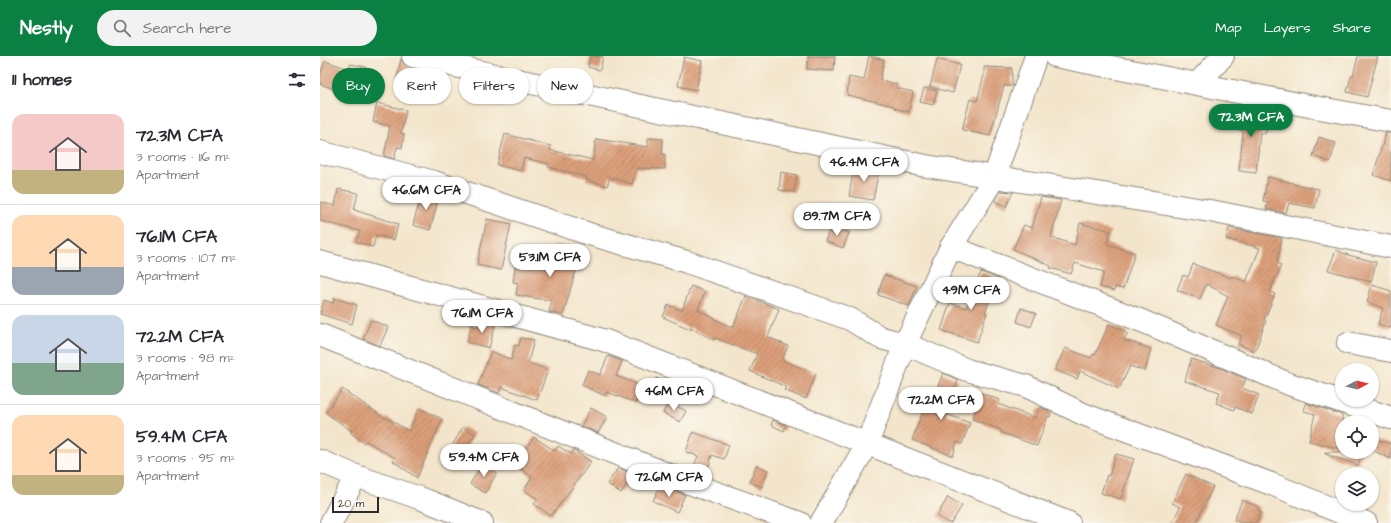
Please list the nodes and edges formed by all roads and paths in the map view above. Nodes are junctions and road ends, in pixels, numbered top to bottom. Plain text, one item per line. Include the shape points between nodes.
1 (413, 56) edge
2 (1036, 56) edge
3 (1055, 56) edge
4 (1223, 56) edge
5 (1197, 84) junction
6 (1391, 121) edge
7 (320, 152) edge
8 (994, 178) junction
9 (951, 247) junction
10 (1391, 247) edge
11 (320, 262) edge
12 (320, 335) edge
13 (1348, 343) dead end
14 (905, 344) junction
15 (1391, 351) edge
16 (1391, 418) edge
17 (867, 444) junction
18 (320, 462) edge
19 (356, 476) junction
20 (331, 523) edge
21 (482, 523) edge
22 (800, 523) edge
23 (821, 523) edge
24 (1069, 523) edge
25 (1366, 523) edge

1 - 8 street via 926,166
2 - 8 street
3 - 5 street
4 - 5 street
5 - 6 street
7 - 14 street via 434,182 589,234 687,262 850,320 881,338
8 - 9 street
8 - 10 street via 1210,211
9 - 14 street
9 - 16 street via 1142,321 1289,384
11 - 17 street via 603,340
12 - 22 street via 692,484
13 - 15 street
14 - 17 street
14 - 25 street via 967,370 1026,386 1083,414 1274,485
17 - 23 street
17 - 24 street
18 - 19 street
19 - 20 street
19 - 21 street

